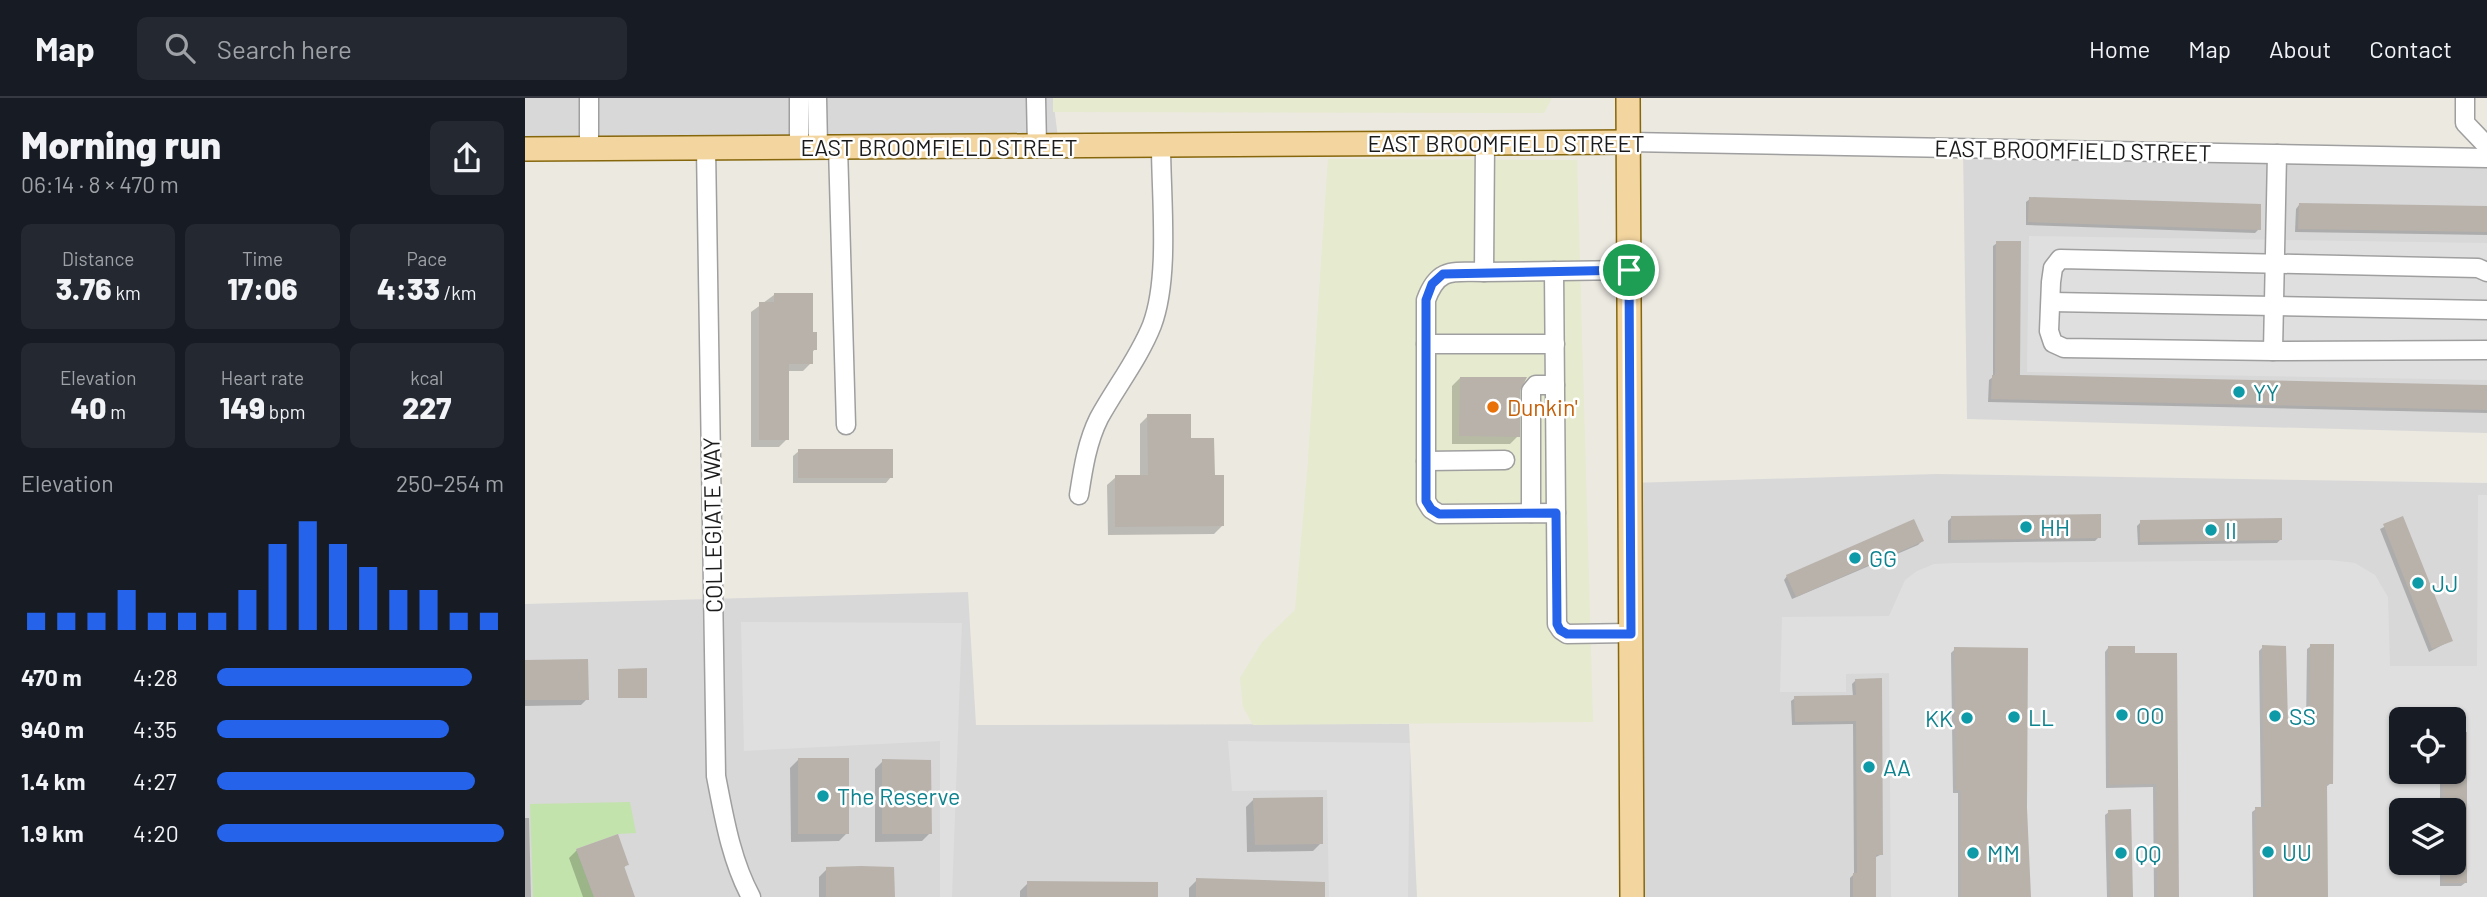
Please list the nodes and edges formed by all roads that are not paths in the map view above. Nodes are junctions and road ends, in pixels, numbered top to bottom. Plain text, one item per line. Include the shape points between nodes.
1 (589, 98) edge
2 (799, 98) edge
3 (817, 98) edge
4 (1036, 98) edge
5 (1628, 98) edge
6 (2465, 98) edge
7 (1629, 142) junction
8 (1485, 143) junction
9 (1161, 145) junction
10 (1037, 146) junction
11 (2487, 146) edge
12 (818, 147) junction
13 (706, 148) junction
14 (525, 149) edge
15 (589, 149) junction
16 (2277, 154) junction
17 (2487, 158) edge
18 (2274, 263) junction
19 (1629, 270) junction
20 (1554, 271) junction
21 (1484, 272) junction
22 (2487, 272) edge
23 (2051, 302) junction
24 (2273, 307) junction
25 (2487, 310) edge
26 (1426, 344) junction
27 (1555, 344) junction
28 (2487, 350) edge
29 (2273, 351) junction
30 (1555, 385) junction
31 (846, 425) dead end
32 (1506, 460) dead end
33 (1426, 461) junction
34 (1079, 495) dead end
35 (1531, 513) junction
36 (1556, 513) junction
37 (1631, 634) junction
38 (751, 897) edge
39 (1632, 897) edge

1 - 15 street
2 - 12 street
3 - 12 street
4 - 10 street
5 - 7 main road
6 - 11 street via 2465,123
7 - 8 main road, EAST BROOMFIELD STREET
7 - 16 street, EAST BROOMFIELD STREET
7 - 19 main road
8 - 9 main road, EAST BROOMFIELD STREET
8 - 21 street
9 - 10 main road, EAST BROOMFIELD STREET
9 - 34 street via 1159,302 1151,327 1098,421 1084,460
10 - 12 main road, EAST BROOMFIELD STREET
12 - 13 main road, EAST BROOMFIELD STREET
12 - 31 street
13 - 15 main road, EAST BROOMFIELD STREET
13 - 38 street, COLLEGIATE WAY via 716,776 726,829
14 - 15 main road, EAST BROOMFIELD STREET
16 - 17 street, EAST BROOMFIELD STREET
16 - 18 street
18 - 22 street via 2478,268
18 - 23 street via 2060,260 2053,268
18 - 24 street
19 - 20 street
19 - 37 main road
20 - 21 street
20 - 27 street
21 - 26 street via 1443,274 1432,284 1426,300
23 - 24 street
23 - 29 street via 2049,331 2053,343 2064,348
24 - 25 street
24 - 29 street
26 - 27 street
26 - 33 street
27 - 30 street
28 - 29 street
30 - 35 street via 1536,385 1531,391
30 - 36 street
32 - 33 street
33 - 35 street via 1426,501 1439,514
35 - 36 street
36 - 37 street via 1560,630 1567,634
37 - 39 main road

